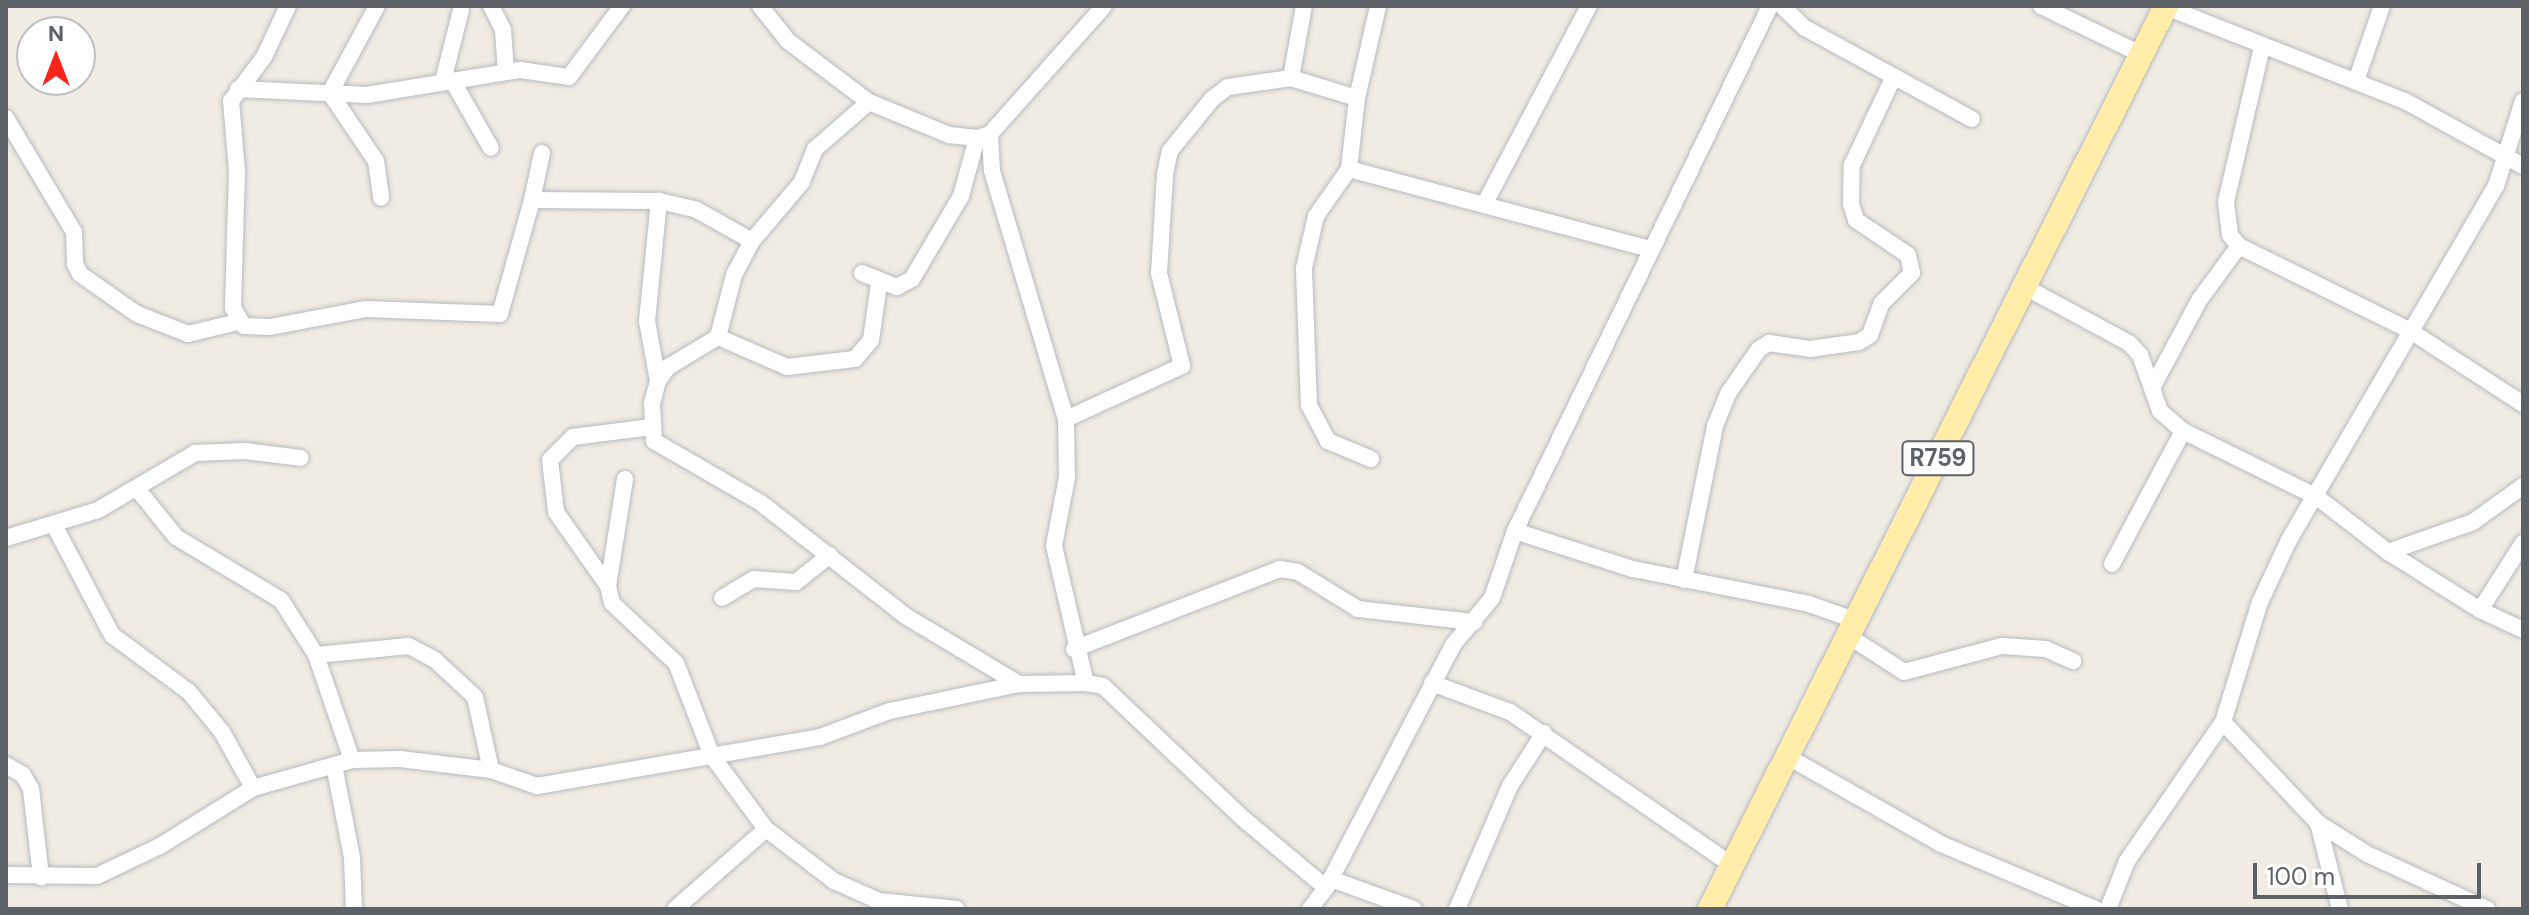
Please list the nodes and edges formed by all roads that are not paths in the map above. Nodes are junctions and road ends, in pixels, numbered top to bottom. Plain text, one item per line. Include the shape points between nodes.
1 (288, 6) edge
2 (377, 6) edge
3 (491, 6) edge
4 (622, 6) edge
5 (760, 6) edge
6 (1104, 6) edge
7 (1304, 6) edge
8 (1378, 6) edge
9 (1589, 6) edge
10 (1770, 6) edge
11 (1782, 6) edge
12 (2041, 6) edge
13 (2382, 6) edge
14 (2166, 7) edge
15 (461, 10) dead end
16 (2262, 47) junction
17 (2143, 55) junction
18 (506, 72) junction
19 (1894, 76) junction
20 (1291, 78) junction
21 (448, 80) junction
22 (2356, 81) junction
23 (238, 89) junction
24 (330, 93) junction
25 (1357, 98) junction
26 (2523, 101) edge
27 (869, 102) junction
28 (6, 118) edge
29 (1972, 119) dead end
30 (984, 136) junction
31 (491, 148) dead end
32 (542, 153) dead end
33 (2505, 156) junction
34 (2523, 166) edge
35 (1349, 169) junction
36 (381, 198) dead end
37 (532, 200) junction
38 (659, 201) junction
39 (1484, 205) junction
40 (752, 241) junction
41 (2239, 246) junction
42 (1649, 249) junction
43 (862, 273) dead end
44 (879, 284) junction
45 (2025, 287) junction
46 (238, 322) junction
47 (2409, 330) junction
48 (718, 337) junction
49 (658, 381) junction
50 (2152, 388) junction
51 (2523, 404) edge
52 (1066, 419) junction
53 (651, 427) junction
54 (2183, 431) junction
55 (301, 458) dead end
56 (1371, 459) dead end
57 (625, 479) dead end
58 (2523, 486) edge
59 (138, 490) junction
60 (2317, 497) junction
61 (54, 525) junction
62 (1515, 531) junction
63 (6, 538) edge
64 (2523, 543) edge
65 (2388, 552) junction
66 (830, 555) junction
67 (2112, 564) dead end
68 (1684, 580) junction
69 (608, 586) junction
70 (722, 598) dead end
71 (2480, 610) junction
72 (1474, 622) junction
73 (1853, 629) junction
74 (2523, 630) edge
75 (1074, 649) junction
76 (316, 655) junction
77 (2073, 661) dead end
78 (1086, 683) junction
79 (1432, 683) junction
80 (1019, 684) junction
81 (2223, 722) junction
82 (1544, 733) junction
83 (712, 756) junction
84 (1788, 757) junction
85 (352, 760) junction
86 (6, 765) edge
87 (334, 765) junction
88 (491, 770) junction
89 (253, 788) junction
90 (2318, 823) junction
91 (766, 829) junction
92 (1730, 864) junction
93 (6, 875) edge
94 (41, 877) junction
95 (1328, 883) junction
96 (354, 909) edge
97 (675, 909) edge
98 (957, 909) edge
99 (1310, 909) edge
100 (1414, 909) edge
101 (1457, 909) edge
102 (1710, 909) edge
103 (2096, 909) edge
104 (2108, 909) edge
105 (2340, 909) edge
106 (2487, 909) edge

1 - 23 street via 264,57
2 - 24 street
3 - 18 street via 503,30
4 - 18 street via 569,77
5 - 27 street via 788,41
6 - 30 street
7 - 20 street
8 - 25 street
9 - 39 street
10 - 42 street
11 - 19 street via 1805,28
12 - 17 street
13 - 22 street
14 - 16 street
14 - 17 main road, R759
15 - 21 street
16 - 22 street
16 - 41 street via 2226,202 2230,235
17 - 45 main road, R759
18 - 21 street
19 - 29 street
19 - 68 street via 1852,165 1851,204 1856,220 1908,255 1912,273 1881,304 1870,335 1859,342 1810,349 1769,343 1759,349 1729,392 1715,426
20 - 25 street
20 - 52 street via 1228,87 1170,151 1159,273 1182,366
21 - 24 street via 367,95
21 - 31 street
22 - 33 street via 2407,102
23 - 24 street
23 - 46 street via 231,101
24 - 36 street via 376,161
25 - 35 street
26 - 33 street
27 - 30 street via 949,135
27 - 40 street via 815,149 802,182
28 - 46 street via 74,232 80,274 137,314 188,334
30 - 44 street via 961,196 912,279 897,287
30 - 52 street
32 - 37 street
33 - 34 street
33 - 47 street via 2496,186
35 - 39 street
35 - 56 street via 1316,216 1308,241 1307,390 1309,406 1328,441
37 - 38 street
37 - 46 street via 500,314 366,309 270,327
38 - 40 street via 695,209
38 - 49 street via 647,321
39 - 42 street
40 - 48 street via 734,275
41 - 47 street
41 - 50 street via 2200,299
42 - 62 street via 1612,338
43 - 44 street
44 - 48 street via 871,340 855,359 787,367
45 - 50 street via 2129,343 2140,355
45 - 73 main road, R759
47 - 51 street
47 - 60 street
48 - 49 street via 668,367
49 - 53 street
50 - 54 street via 2160,411
52 - 75 street via 1067,477 1054,546
53 - 66 street via 659,446 761,503
53 - 69 street via 573,437 550,460 556,512
54 - 60 street
54 - 67 street
55 - 59 street via 245,451 195,453
57 - 69 street
58 - 65 street via 2473,522
59 - 61 street
59 - 76 street via 176,537 281,600
60 - 65 street
60 - 81 street via 2289,540 2260,602
61 - 63 street
61 - 89 street via 112,635 189,692 222,732
62 - 68 street
62 - 72 street via 1492,598
64 - 71 street
65 - 71 street
66 - 70 street via 796,582 754,579
66 - 80 street via 907,617
68 - 73 street via 1809,604
69 - 83 street via 612,603 676,663
71 - 74 street
72 - 75 street via 1358,609 1298,572 1280,569
72 - 79 street via 1453,645
73 - 77 street via 1904,672 2002,646 2046,649
73 - 84 main road, R759
75 - 78 street
76 - 85 street
76 - 88 street via 409,646 435,660 475,697
78 - 80 street
78 - 95 street via 1103,686 1246,821
79 - 82 street via 1510,712
79 - 95 street
80 - 83 street via 890,711 820,737
81 - 90 street
81 - 104 street via 2127,861
82 - 92 street
82 - 101 street via 1510,786
83 - 88 street via 537,786
83 - 91 street
84 - 92 main road, R759
84 - 103 street via 1941,844
85 - 87 street
85 - 88 street via 400,759
86 - 94 street via 23,775 31,789
87 - 89 street
87 - 96 street via 352,858
89 - 94 street via 160,846 97,876
90 - 105 street
90 - 106 street via 2367,854
91 - 97 street
91 - 98 street via 834,881 879,901
92 - 102 main road, R759
93 - 94 street
95 - 99 street
95 - 100 street

